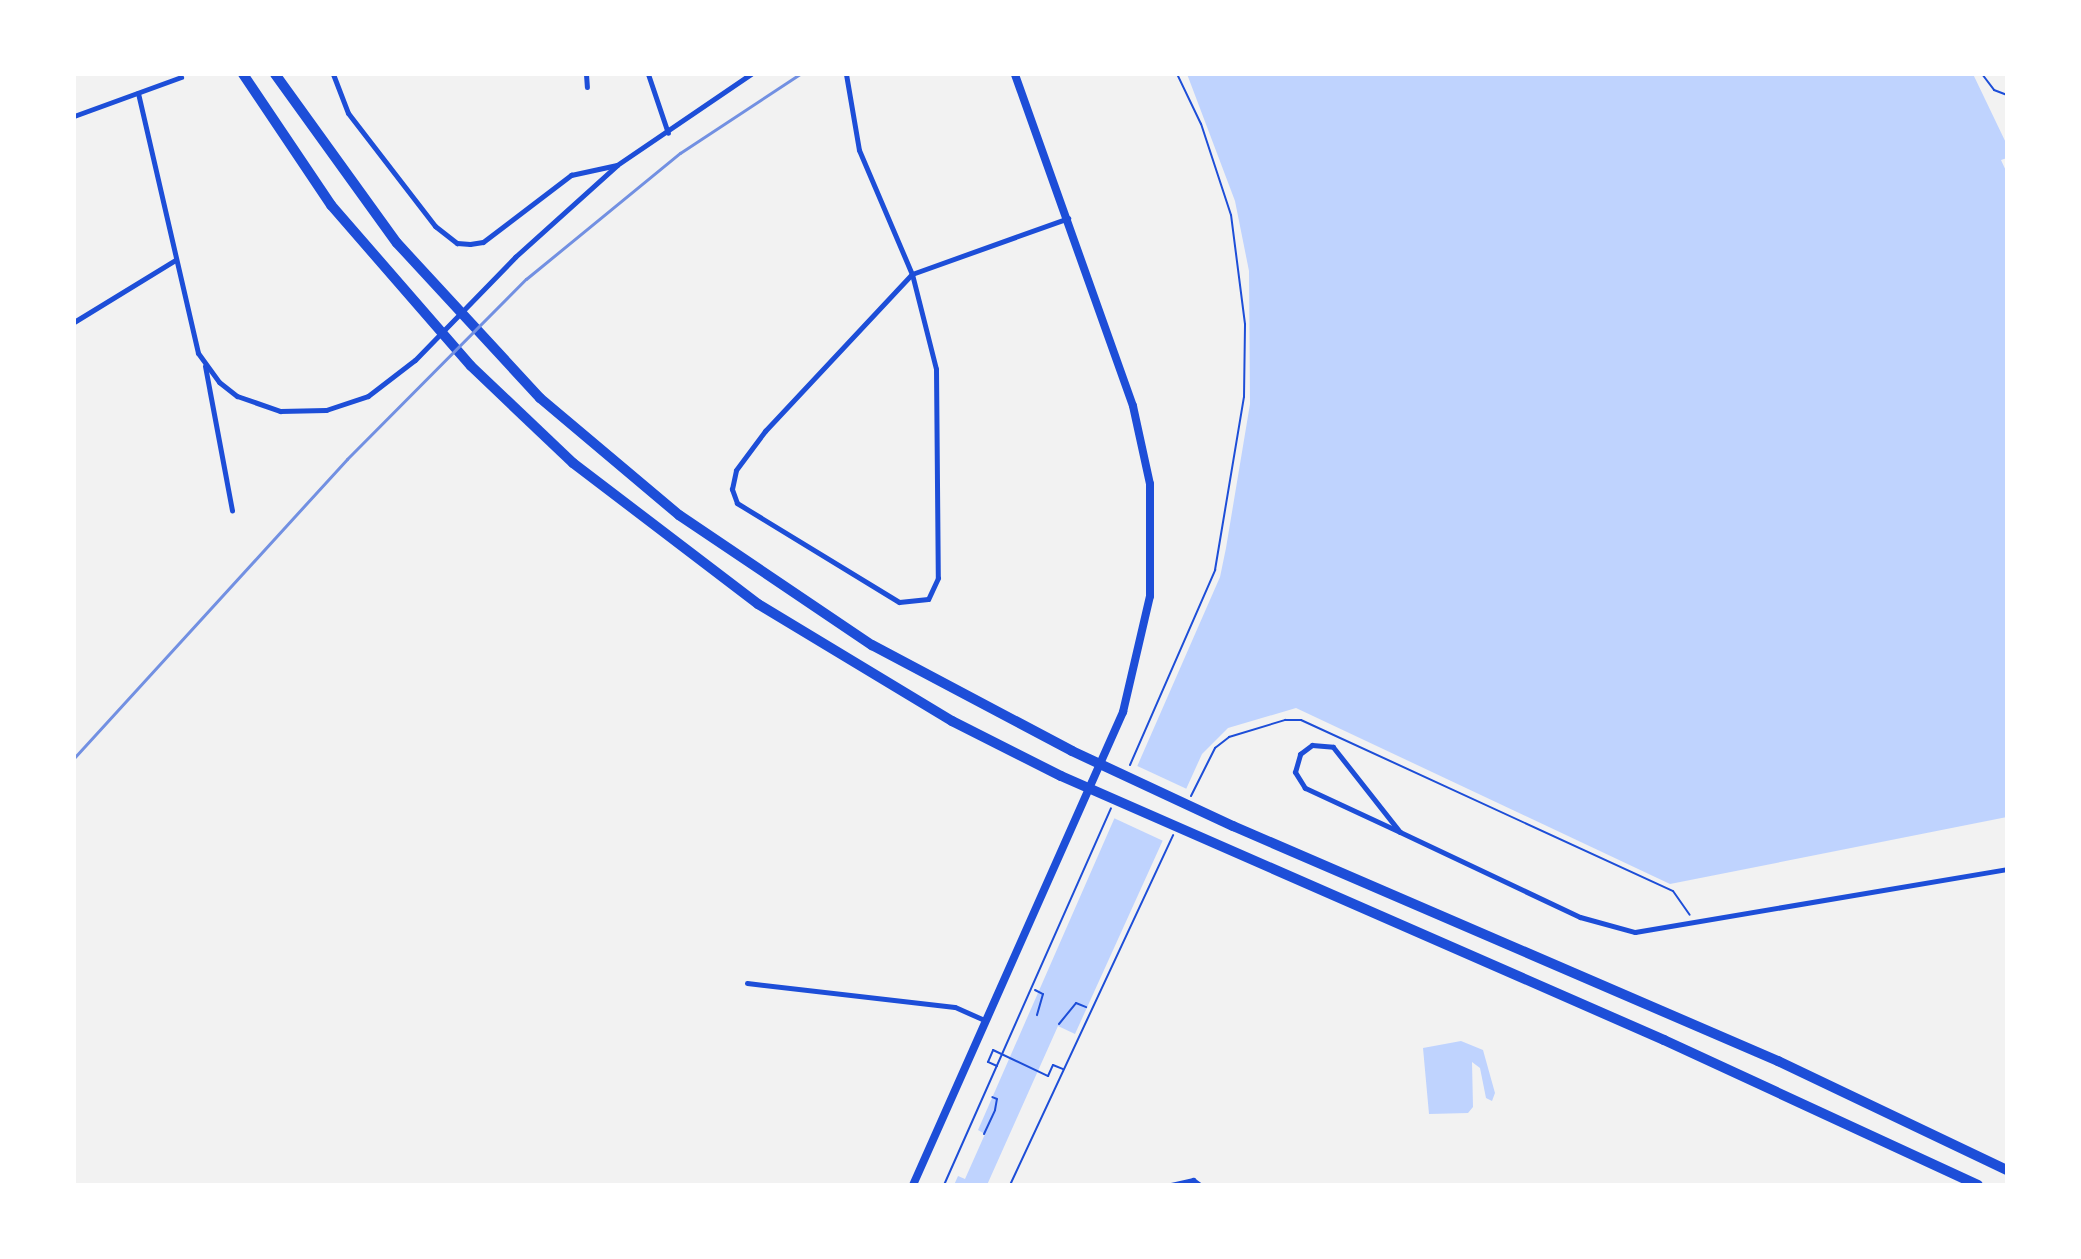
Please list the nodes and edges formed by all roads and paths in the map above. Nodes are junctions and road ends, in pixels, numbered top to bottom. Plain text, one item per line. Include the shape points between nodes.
1 (243, 74) edge
2 (275, 74) edge
3 (333, 74) edge
4 (586, 74) edge
5 (648, 74) edge
6 (751, 74) edge
7 (846, 74) edge
8 (1015, 74) edge
9 (1177, 74) edge
10 (1982, 74) edge
11 (181, 77) dead end
12 (587, 87) dead end
13 (138, 93) junction
14 (2007, 95) edge
15 (74, 116) edge
16 (668, 133) junction
17 (617, 165) junction
18 (1069, 217) junction
19 (175, 260) junction
20 (912, 274) junction
21 (74, 322) edge
22 (205, 365) junction
23 (232, 510) dead end
24 (1129, 767) dead end
25 (1116, 796) dead end
26 (1186, 806) dead end
27 (1400, 832) junction
28 (1173, 835) dead end
29 (2007, 869) edge
30 (1693, 925) junction
31 (747, 983) dead end
32 (1035, 990) dead end
33 (1086, 1007) dead end
34 (1037, 1015) dead end
35 (986, 1021) junction
36 (1059, 1024) dead end
37 (998, 1067) junction
38 (1064, 1070) junction
39 (992, 1097) dead end
40 (984, 1134) dead end
41 (2007, 1170) edge
42 (913, 1185) edge
43 (944, 1185) edge
44 (1010, 1185) edge
45 (1171, 1185) edge
46 (1200, 1185) edge
47 (1978, 1185) edge

1 - 47 highway via 331,205 471,366 573,463 758,604 938,713 1061,776 1690,1051
2 - 41 highway via 353,187 489,347 589,443 774,583 885,653 1072,751 1739,1044
3 - 17 street via 348,113 435,226 457,243 483,242 571,175
4 - 12 street
5 - 16 street
6 - 16 street
7 - 20 street via 870,181
8 - 18 main road
9 - 24 path via 1201,124 1231,215 1245,324 1244,397 1215,570
10 - 14 path via 1994,90
11 - 13 street
13 - 15 street
13 - 19 street
16 - 17 street
17 - 22 street via 515,257 415,360 368,396 326,410 280,411 237,396
18 - 20 street
18 - 35 main road via 1143,446 1152,524 1150,596 1123,712
19 - 21 street
19 - 22 street via 189,326
20 - 20 street via 765,431 736,470 732,489 737,503 910,605 928,599 939,568 936,369
22 - 23 street
25 - 37 path
26 - 30 path via 1215,748 1229,737 1301,720 1673,891
27 - 27 street via 1305,788 1295,772 1300,754 1312,745 1333,747
27 - 30 street via 1610,928 1635,932
28 - 38 path
29 - 30 street
31 - 35 street via 955,1007
32 - 34 path via 1043,994
33 - 36 path via 1076,1003
35 - 42 main road
37 - 38 path via 988,1062 993,1050 1048,1076 1053,1065
37 - 43 path
38 - 44 path
39 - 40 path via 997,1099 995,1110
45 - 46 street via 1193,1180

